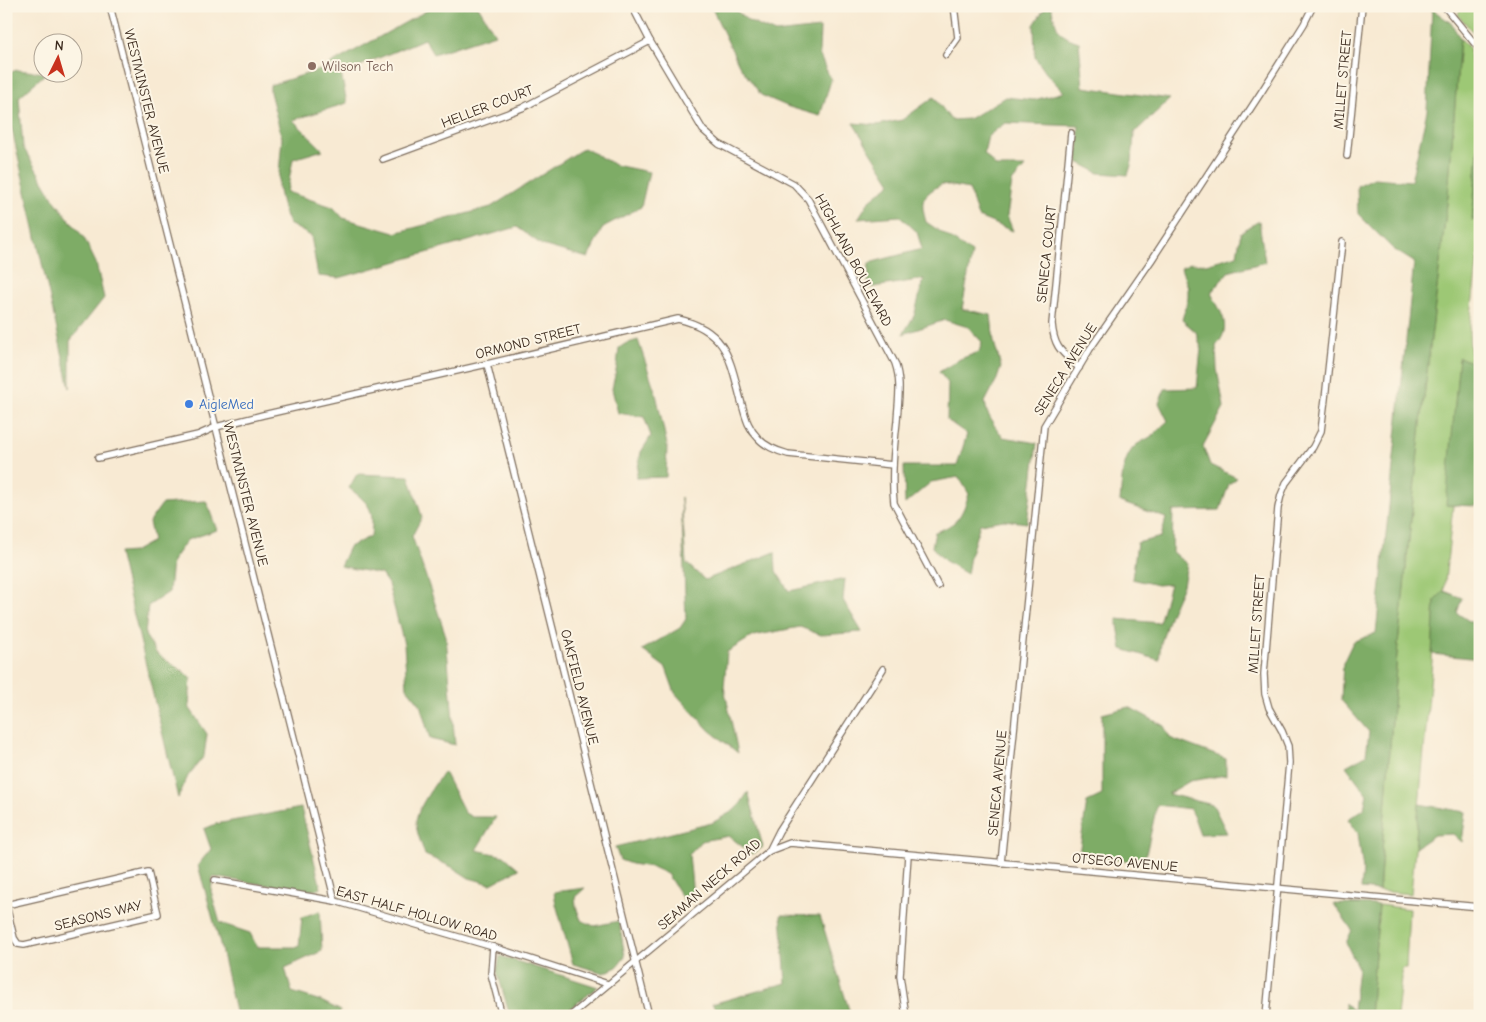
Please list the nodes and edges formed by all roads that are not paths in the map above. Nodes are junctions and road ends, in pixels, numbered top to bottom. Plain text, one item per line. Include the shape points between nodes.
1 (110, 6) edge
2 (632, 6) edge
3 (954, 6) edge
4 (1313, 6) edge
5 (1362, 6) edge
6 (1444, 6) edge
7 (650, 41) junction
8 (1480, 50) edge
9 (946, 56) dead end
10 (1071, 133) dead end
11 (1347, 156) dead end
12 (383, 159) dead end
13 (1342, 242) dead end
14 (487, 364) junction
15 (1078, 368) junction
16 (216, 427) junction
17 (98, 458) dead end
18 (893, 465) junction
19 (938, 586) dead end
20 (883, 669) dead end
21 (770, 851) junction
22 (908, 855) junction
23 (1002, 863) junction
24 (215, 880) dead end
25 (1277, 889) junction
26 (335, 901) junction
27 (6, 905) edge
28 (1480, 907) edge
29 (493, 947) junction
30 (636, 963) junction
31 (608, 984) junction
32 (502, 1016) edge
33 (570, 1016) edge
34 (649, 1016) edge
35 (906, 1016) edge
36 (1266, 1016) edge

1 - 16 street, WESTMINSTER AVENUE
2 - 7 street, HIGHLAND BOULEVARD
3 - 9 street via 958,38
4 - 15 street, SENECA AVENUE via 1262,91
5 - 11 street, MILLET STREET
6 - 8 street
7 - 12 street, HELLER COURT via 522,108
7 - 18 street, HIGHLAND BOULEVARD via 703,130 719,144 794,184 808,199 899,374
10 - 15 street, SENECA COURT via 1052,324 1053,339
13 - 25 street, MILLET STREET via 1321,431 1286,483 1278,508 1264,674 1269,708 1288,746
14 - 16 street, ORMOND STREET
14 - 18 street, ORMOND STREET via 663,321 678,319 691,322 719,340 727,354 749,427 772,449 788,454
14 - 30 street, OAKFIELD AVENUE
15 - 23 street, SENECA AVENUE via 1044,426
16 - 17 street, ORMOND STREET via 198,436
16 - 26 street, WESTMINSTER AVENUE
18 - 19 street, HIGHLAND BOULEVARD via 894,503
20 - 21 street, SEAMAN NECK ROAD via 779,831
21 - 22 street, OTSEGO AVENUE via 790,843
21 - 30 street, SEAMAN NECK ROAD
22 - 23 street, OTSEGO AVENUE
22 - 35 street via 900,976
23 - 25 street, OTSEGO AVENUE
24 - 26 street, EAST HALF HOLLOW ROAD
25 - 28 street, OTSEGO AVENUE
25 - 36 street, MILLET STREET
26 - 29 street, EAST HALF HOLLOW ROAD
27 - 27 street, SEASONS WAY via 148,872 158,914 24,945 18,944 14,938
29 - 31 street, EAST HALF HOLLOW ROAD
29 - 32 street via 491,974
30 - 31 street, SEAMAN NECK ROAD
30 - 34 street, OAKFIELD AVENUE
31 - 33 street, SEAMAN NECK ROAD

